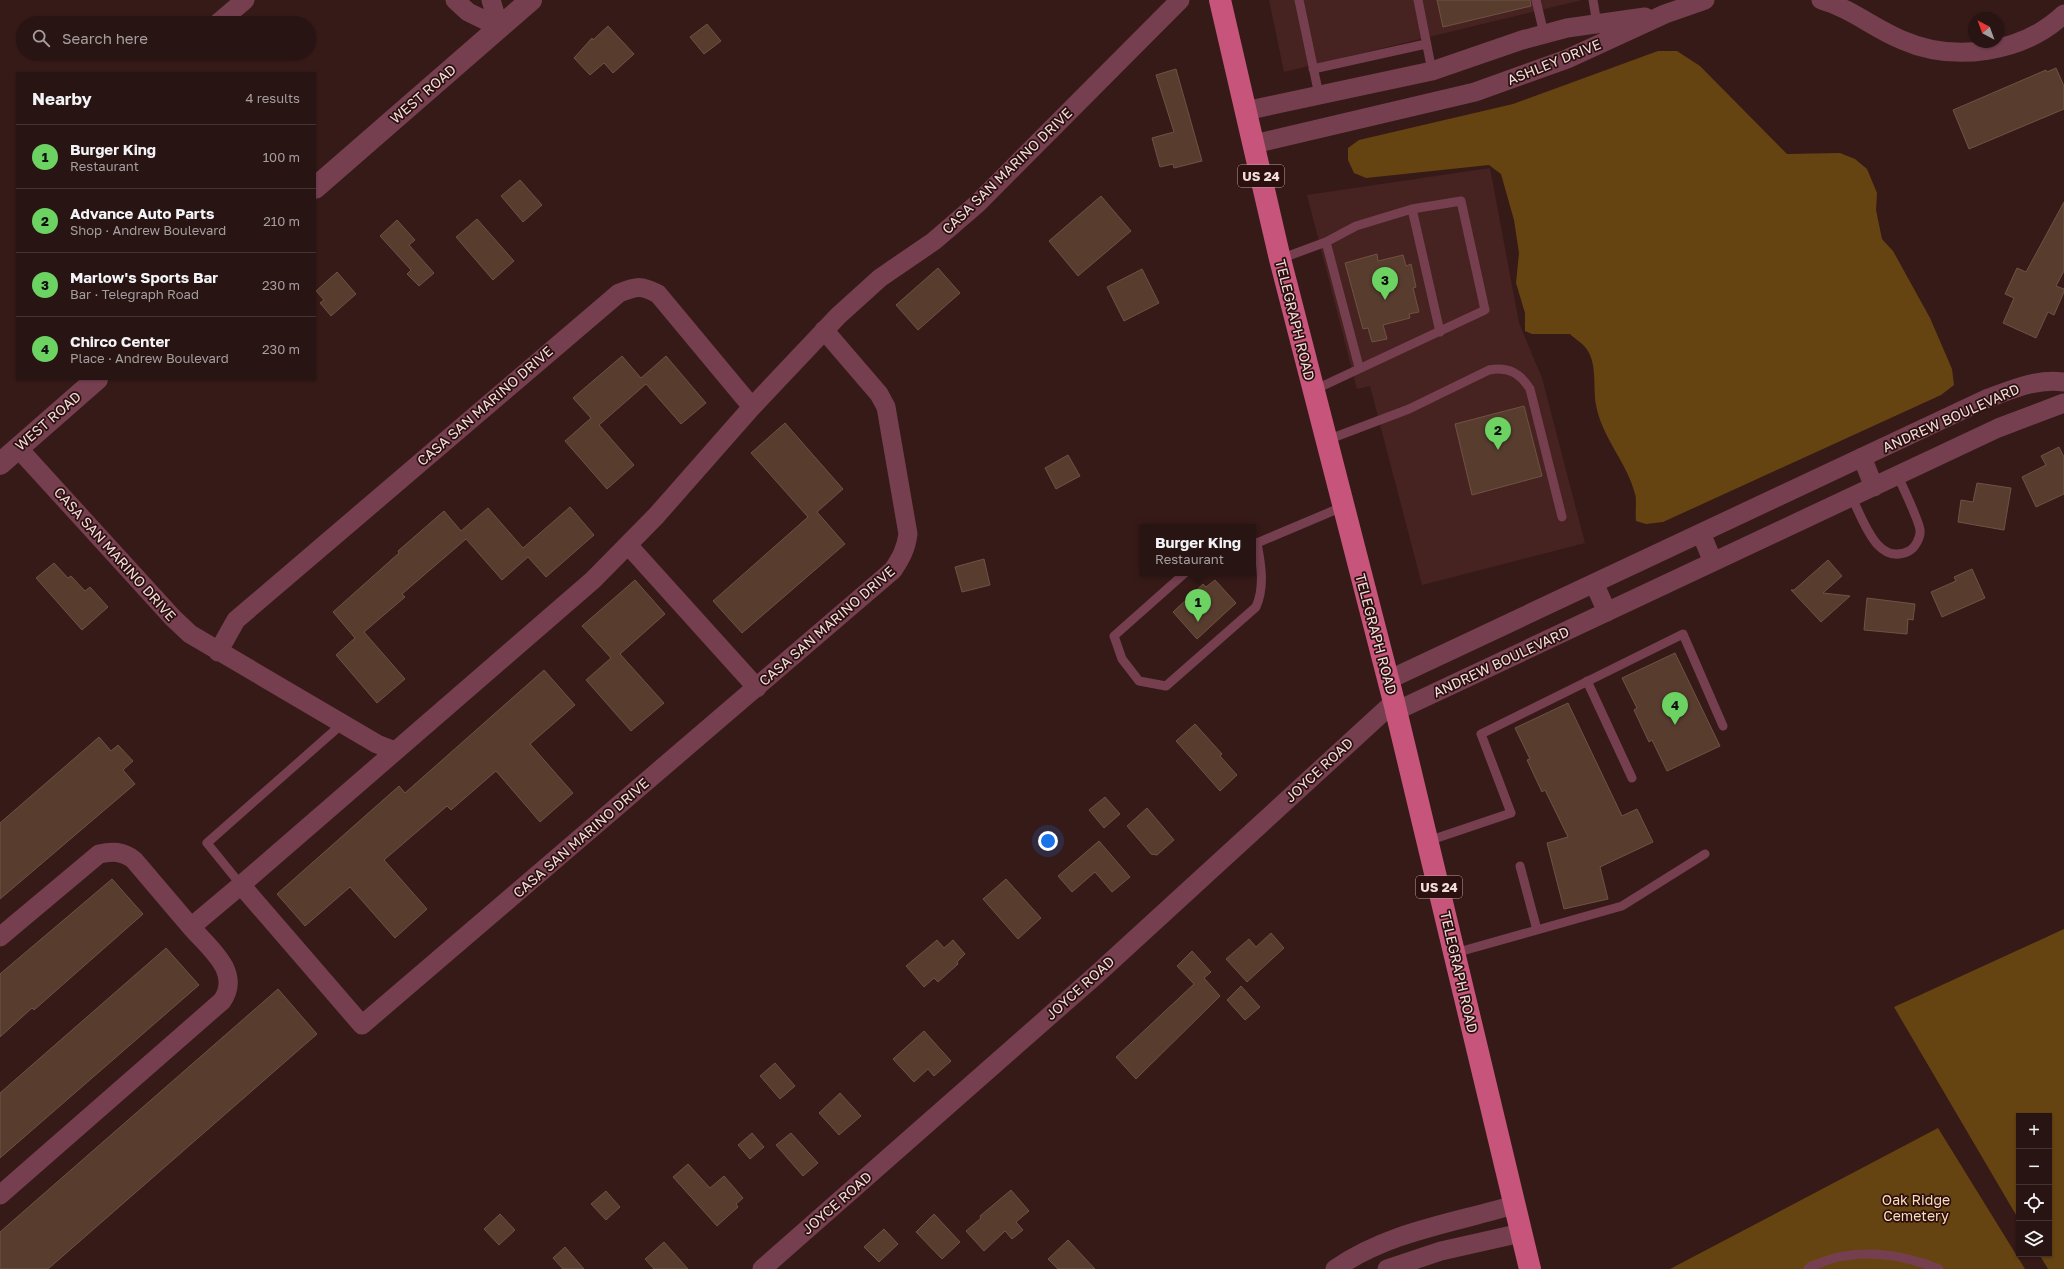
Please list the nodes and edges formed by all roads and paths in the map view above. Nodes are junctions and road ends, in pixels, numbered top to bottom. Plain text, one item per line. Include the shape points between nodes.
1 (245, 0) edge
2 (455, 0) edge
3 (491, 0) edge
4 (531, 0) edge
5 (1180, 0) edge
6 (1220, 0) edge
7 (1299, 0) edge
8 (1418, 0) edge
9 (1536, 0) edge
10 (1593, 0) edge
11 (1705, 0) edge
12 (1821, 0) edge
13 (1853, 5) edge
14 (1665, 14) junction
15 (2064, 14) edge
16 (226, 16) edge
17 (1598, 24) junction
18 (499, 28) junction
19 (1544, 34) junction
20 (1426, 44) junction
21 (1313, 69) junction
22 (1432, 72) junction
23 (1319, 95) junction
24 (1439, 100) junction
25 (1245, 111) junction
26 (1254, 144) junction
27 (316, 187) edge
28 (1412, 209) junction
29 (1326, 242) junction
30 (1280, 260) junction
31 (824, 330) junction
32 (1440, 332) junction
33 (1359, 368) junction
34 (96, 380) edge
35 (2064, 382) edge
36 (1313, 390) junction
37 (2064, 403) edge
38 (752, 407) junction
39 (1325, 441) junction
40 (18, 448) junction
41 (1862, 457) junction
42 (0, 464) edge
43 (1898, 476) junction
44 (1874, 487) junction
45 (1852, 498) junction
46 (1342, 507) junction
47 (1562, 517) dead end
48 (1701, 533) junction
49 (1256, 542) edge
50 (628, 545) junction
51 (1256, 546) edge
52 (1713, 562) junction
53 (1182, 576) edge
54 (1594, 583) junction
55 (1607, 612) junction
56 (218, 652) junction
57 (1388, 680) junction
58 (1587, 681) junction
59 (757, 688) junction
60 (1395, 706) junction
61 (342, 724) junction
62 (1723, 726) dead end
63 (395, 751) junction
64 (1632, 778) dead end
65 (1428, 841) junction
66 (1705, 854) dead end
67 (1520, 866) dead end
68 (240, 885) junction
69 (191, 927) junction
70 (1537, 930) junction
71 (0, 937) edge
72 (1455, 953) junction
73 (0, 1195) edge
74 (1514, 1205) junction
75 (1521, 1233) junction
76 (1385, 1242) junction
77 (1391, 1267) edge
78 (762, 1269) edge
79 (1335, 1269) edge
80 (1530, 1269) edge
81 (1808, 1269) edge
82 (1939, 1269) edge

1 - 16 street
2 - 18 street via 468,12
3 - 18 street
4 - 18 street, WEST ROAD
5 - 31 street, CASA SAN MARINO DRIVE via 977,204 934,241 880,278
6 - 25 main road, TELEGRAPH ROAD / US 24
7 - 21 lane
8 - 20 lane
9 - 19 lane
10 - 17 lane
11 - 14 street, ASHLEY DRIVE
12 - 13 street
13 - 15 street via 1900,39 1915,46 1973,52 2028,39
14 - 17 street, ASHLEY DRIVE
14 - 24 street, ASHLEY DRIVE via 1514,80
17 - 19 street, ASHLEY DRIVE
18 - 27 street, WEST ROAD
19 - 22 street, ASHLEY DRIVE
20 - 21 lane
20 - 22 lane
21 - 23 lane
22 - 23 street, ASHLEY DRIVE
22 - 24 street
23 - 25 street, ASHLEY DRIVE
24 - 26 street, ASHLEY DRIVE
25 - 26 main road, TELEGRAPH ROAD / US 24
26 - 30 main road, TELEGRAPH ROAD / US 24
28 - 29 lane via 1356,226
28 - 32 lane
28 - 32 lane via 1461,201 1485,310
29 - 30 lane
29 - 33 lane
30 - 36 main road, TELEGRAPH ROAD / US 24
31 - 38 street, CASA SAN MARINO DRIVE
31 - 59 street, CASA SAN MARINO DRIVE via 879,394 886,407 908,534 907,545 902,558 892,570
32 - 33 lane
33 - 36 lane
34 - 40 street, WEST ROAD
35 - 41 street, ANDREW BOULEVARD via 2051,380 2023,385 1986,399
36 - 39 main road, TELEGRAPH ROAD / US 24
37 - 43 street, ANDREW BOULEVARD via 1998,428
38 - 50 street, CASA SAN MARINO DRIVE
38 - 56 street, CASA SAN MARINO DRIVE via 658,294 645,287 633,287 619,292 236,620
39 - 46 main road, TELEGRAPH ROAD / US 24
39 - 47 lane via 1409,409 1489,370 1510,370 1520,376 1530,389
40 - 42 street, WEST ROAD
40 - 56 street, CASA SAN MARINO DRIVE via 173,618 190,634
41 - 44 street
41 - 48 street, ANDREW BOULEVARD
43 - 44 street, ANDREW BOULEVARD
43 - 45 lane via 1920,530 1918,540 1910,550 1895,556 1885,553 1877,545
44 - 45 street, ANDREW BOULEVARD
45 - 52 street, ANDREW BOULEVARD
46 - 49 lane
46 - 57 main road, TELEGRAPH ROAD / US 24
48 - 52 street
48 - 54 street, ANDREW BOULEVARD
50 - 59 street
50 - 63 street, CASA SAN MARINO DRIVE via 592,580
51 - 53 lane via 1262,572 1260,598 1256,606 1166,686 1139,681 1122,658 1114,636
52 - 55 street, ANDREW BOULEVARD
54 - 55 street
54 - 57 street, ANDREW BOULEVARD
55 - 60 street, ANDREW BOULEVARD
56 - 61 street, CASA SAN MARINO DRIVE
57 - 60 main road, TELEGRAPH ROAD / US 24
58 - 62 lane via 1682,634
58 - 64 lane
58 - 65 lane via 1481,734 1511,813
59 - 68 street, CASA SAN MARINO DRIVE via 362,1025
60 - 65 main road, TELEGRAPH ROAD / US 24
60 - 78 street, JOYCE ROAD via 1096,975
61 - 63 street, CASA SAN MARINO DRIVE
61 - 68 lane via 206,843
63 - 68 street, CASA SAN MARINO DRIVE
65 - 72 main road, TELEGRAPH ROAD / US 24
66 - 70 lane via 1622,906
67 - 70 lane
68 - 69 street
69 - 71 street via 134,860 128,855 110,852 99,854 90,860
69 - 73 street via 223,964 228,974 227,993 222,1001
70 - 72 lane
72 - 74 main road, TELEGRAPH ROAD / US 24
74 - 75 main road, TELEGRAPH ROAD / US 24
74 - 76 street
75 - 77 street via 1441,1251
75 - 80 main road, TELEGRAPH ROAD / US 24
76 - 77 street
76 - 79 street via 1357,1254
81 - 82 lane via 1843,1256 1882,1255 1923,1263

